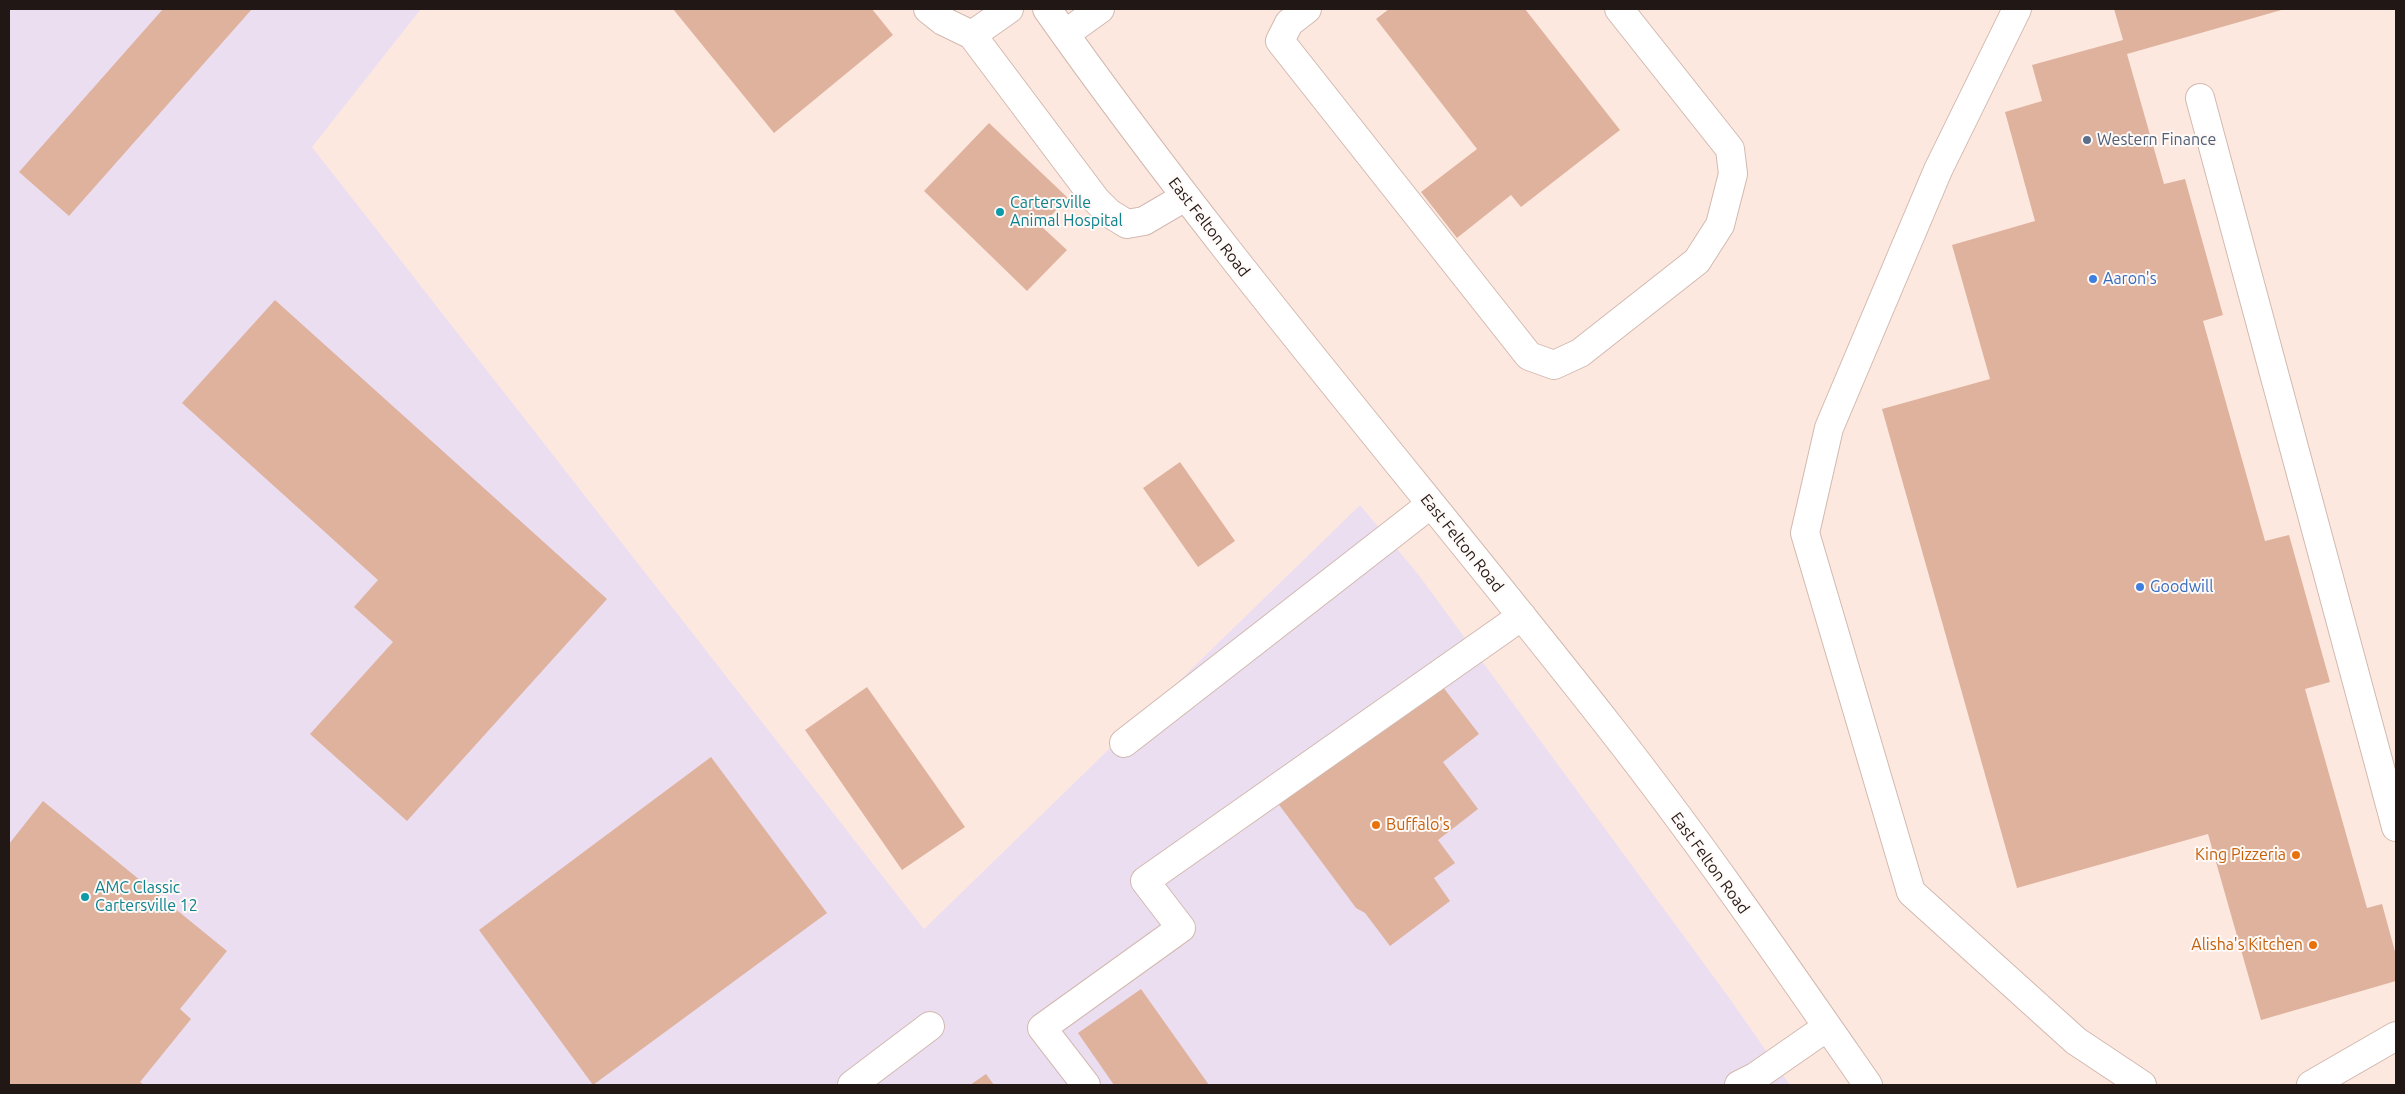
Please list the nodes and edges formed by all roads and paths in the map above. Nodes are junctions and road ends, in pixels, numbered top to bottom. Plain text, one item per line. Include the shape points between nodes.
1 (928, 9) edge
2 (1009, 9) edge
3 (1047, 9) edge
4 (1100, 9) edge
5 (1307, 9) edge
6 (1619, 9) edge
7 (2017, 9) edge
8 (1065, 34) junction
9 (972, 35) junction
10 (2200, 98) dead end
11 (1185, 197) junction
12 (1431, 504) junction
13 (1522, 616) junction
14 (1124, 743) dead end
15 (2396, 827) edge
16 (930, 1026) dead end
17 (1827, 1026) junction
18 (2396, 1036) edge
19 (852, 1085) edge
20 (1086, 1085) edge
21 (1739, 1085) edge
22 (1868, 1085) edge
23 (2142, 1085) edge
24 (2311, 1085) edge

1 - 9 street via 942,21
2 - 9 street
3 - 8 street, East Felton Road
4 - 8 street
5 - 6 street via 1289,23 1280,41 1529,356 1554,365 1580,353 1697,261 1720,225 1733,174 1730,149
7 - 23 street via 1938,170 1829,428 1805,533 1911,892 2076,1040
8 - 11 street, East Felton Road
9 - 11 street via 1109,213 1128,224 1144,221
10 - 15 street
11 - 12 street, East Felton Road
12 - 13 street, East Felton Road
12 - 14 street
13 - 17 street, East Felton Road via 1612,729
13 - 20 street via 1145,881 1181,928 1042,1028
16 - 19 street
17 - 21 street
17 - 22 street, East Felton Road
18 - 24 street

